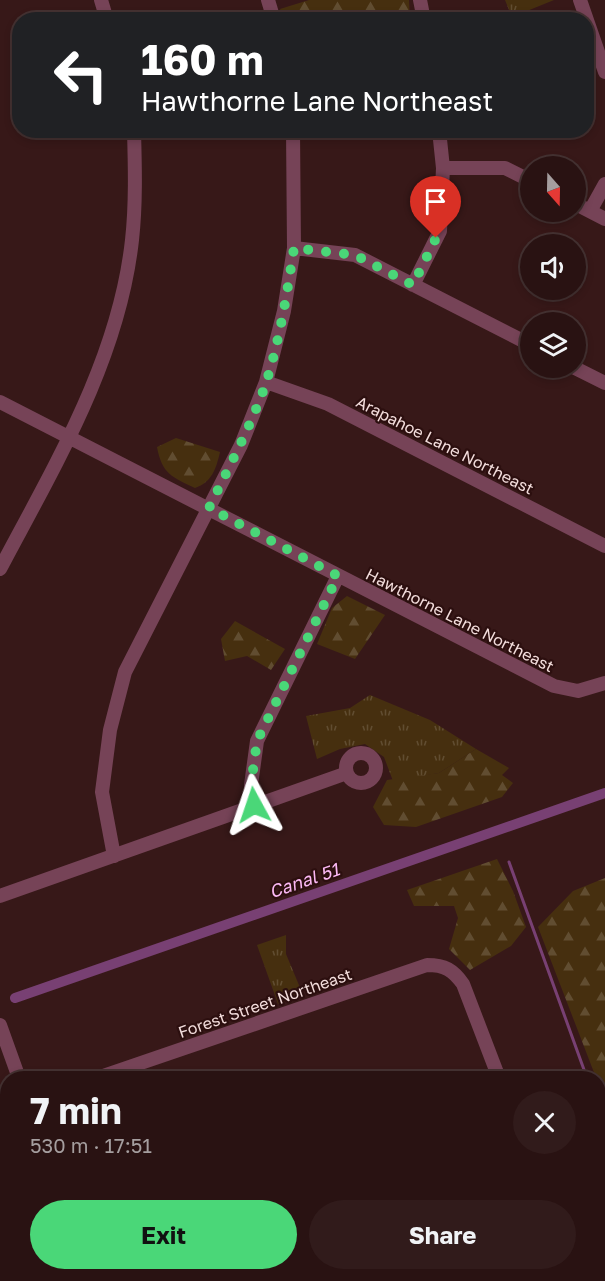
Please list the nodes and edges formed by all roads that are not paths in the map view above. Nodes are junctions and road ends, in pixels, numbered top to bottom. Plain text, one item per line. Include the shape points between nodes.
1 (594, 40) edge
2 (605, 72) edge
3 (134, 138) edge
4 (293, 138) edge
5 (440, 138) edge
6 (443, 168) junction
7 (520, 176) edge
8 (605, 184) edge
9 (586, 209) edge
10 (590, 211) junction
11 (605, 219) edge
12 (294, 248) junction
13 (413, 285) junction
14 (520, 339) edge
15 (586, 374) edge
16 (266, 382) junction
17 (605, 383) edge
18 (0, 402) edge
19 (69, 437) junction
20 (209, 508) junction
21 (605, 546) edge
22 (0, 569) edge
23 (338, 576) junction
24 (605, 683) edge
25 (347, 772) dead end
26 (254, 805) junction
27 (114, 856) junction
28 (0, 896) edge
29 (0, 1025) edge
30 (16, 1071) edge
31 (117, 1071) edge
32 (496, 1071) edge

1 - 2 street
3 - 19 street via 132,241 122,297 103,358
4 - 12 street
5 - 6 street
6 - 7 street via 505,168
6 - 13 street via 440,231
8 - 10 street
9 - 10 street
10 - 11 street
12 - 13 street via 355,255
12 - 16 street via 284,311
13 - 14 street
15 - 17 street
16 - 20 street via 241,445
16 - 21 street, Arapahoe Lane Northeast via 328,404
18 - 19 street, Hawthorne Lane Northeast
19 - 20 street, Hawthorne Lane Northeast
19 - 22 street
20 - 23 street, Hawthorne Lane Northeast
20 - 27 street via 125,672 110,730 102,792
23 - 24 street, Hawthorne Lane Northeast via 554,686 589,689
23 - 26 street via 257,741 251,785
25 - 26 street
26 - 27 street
27 - 28 street
29 - 30 street
31 - 32 street, Forest Street Northeast via 427,964 445,966 463,984

